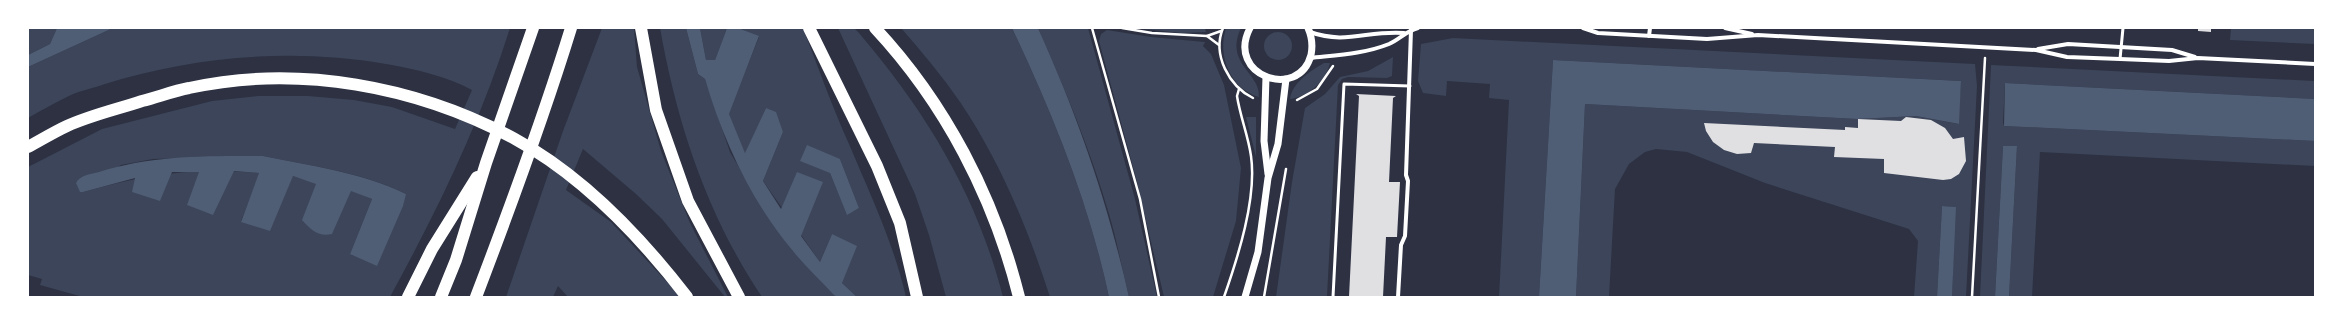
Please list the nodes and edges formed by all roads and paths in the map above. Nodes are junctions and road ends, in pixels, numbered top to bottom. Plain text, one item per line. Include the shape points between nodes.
1 (533, 28) edge
2 (571, 28) edge
3 (641, 28) edge
4 (809, 28) edge
5 (875, 28) edge
6 (1092, 28) edge
7 (1122, 28) edge
8 (1250, 28) edge
9 (1418, 28) edge
10 (1583, 28) edge
11 (1650, 28) edge
12 (1725, 28) edge
13 (2123, 28) edge
14 (1309, 30) edge
15 (1411, 30) junction
16 (1222, 31) dead end
17 (1404, 33) junction
18 (1758, 35) junction
19 (1206, 36) junction
20 (1649, 36) junction
21 (1220, 46) dead end
22 (1986, 47) junction
23 (2121, 47) junction
24 (2036, 50) junction
25 (1310, 58) junction
26 (2198, 58) junction
27 (2120, 60) junction
28 (2315, 64) edge
29 (1332, 68) dead end
30 (1266, 77) junction
31 (1286, 79) junction
32 (1410, 86) junction
33 (1239, 89) dead end
34 (1295, 101) dead end
35 (28, 147) edge
36 (486, 163) junction
37 (1286, 167) dead end
38 (1268, 178) junction
39 (408, 297) edge
40 (441, 297) edge
41 (476, 297) edge
42 (687, 297) edge
43 (739, 297) edge
44 (917, 297) edge
45 (1018, 297) edge
46 (1159, 297) edge
47 (1224, 297) edge
48 (1245, 297) edge
49 (1264, 297) edge
50 (1333, 297) edge
51 (1398, 297) edge
52 (1972, 297) edge

1 - 36 highway
2 - 41 highway via 516,192
3 - 43 highway via 656,110 688,201
4 - 44 highway via 877,166 900,222
5 - 45 highway via 910,68 950,127 994,219
6 - 46 path via 1140,199
7 - 19 path via 1152,33
8 - 30 street via 1245,44 1246,56 1252,67
9 - 15 street
10 - 20 street via 1598,33
11 - 20 street
12 - 18 street
13 - 23 lane
14 - 17 street via 1326,38 1387,32
14 - 25 street via 1312,40
15 - 17 street
15 - 32 street
16 - 19 path
17 - 25 street via 1390,43 1364,52
18 - 20 street via 1707,39
18 - 22 street
19 - 21 path
22 - 24 street
22 - 52 path
23 - 24 street via 2068,44
23 - 26 street via 2172,50
23 - 27 lane
24 - 27 street via 2067,57
25 - 31 street via 1301,71
26 - 27 street via 2169,62
26 - 28 street
29 - 34 path via 1317,89
30 - 31 street
30 - 38 street via 1264,142
31 - 38 street via 1278,144
32 - 50 lane via 1344,84
32 - 51 street via 1405,236 1401,245
33 - 47 path via 1237,96 1251,156 1251,176 1245,228
35 - 42 highway via 68,126 189,88 233,81 281,78 323,80 384,90 421,99 462,114 516,139 571,177 600,201 643,244
36 - 39 highway via 432,249
36 - 40 highway via 456,260
37 - 49 path
38 - 48 street via 1258,252

